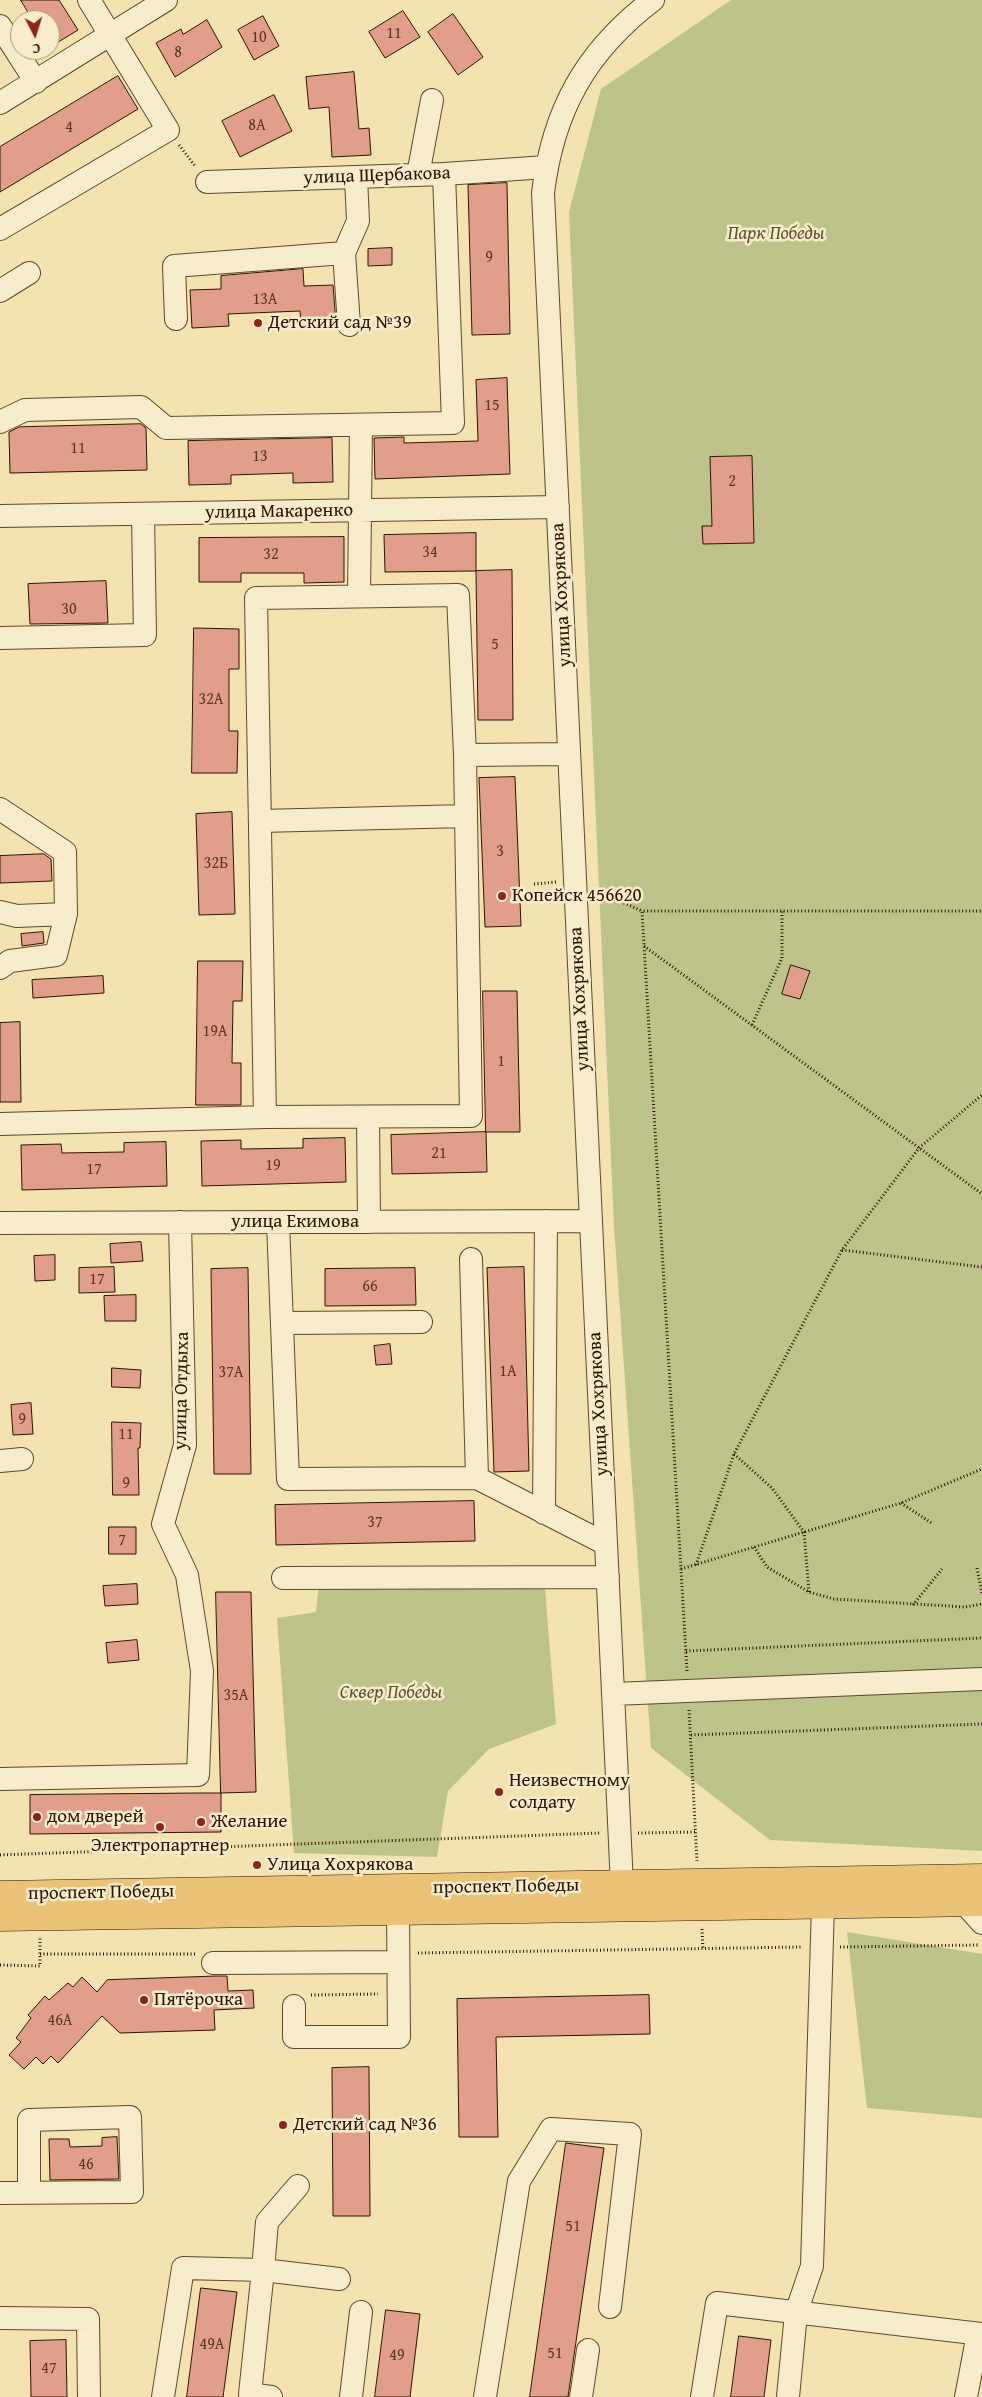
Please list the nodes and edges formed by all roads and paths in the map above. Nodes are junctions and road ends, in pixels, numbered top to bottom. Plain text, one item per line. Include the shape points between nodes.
1 (89, 0) edge
2 (166, 0) edge
3 (653, 0) edge
4 (0, 26) edge
5 (111, 35) junction
6 (36, 82) junction
7 (432, 100) dead end
8 (0, 104) edge
9 (168, 130) junction
10 (546, 168) junction
11 (444, 174) junction
12 (418, 175) junction
13 (356, 178) junction
14 (207, 182) joint
15 (0, 229) edge
16 (344, 253) junction
17 (29, 273) dead end
18 (0, 291) edge
19 (176, 319) dead end
20 (349, 325) dead end
21 (0, 422) edge
22 (361, 425) junction
23 (558, 507) junction
24 (359, 512) junction
25 (143, 514) junction
26 (0, 516) edge
27 (359, 596) junction
28 (0, 638) edge
29 (569, 754) junction
30 (465, 756) junction
31 (0, 809) edge
32 (466, 816) junction
33 (260, 821) junction
34 (782, 911) junction
35 (982, 911) edge
36 (0, 912) edge
37 (66, 914) junction
38 (643, 946) junction
39 (0, 968) edge
40 (752, 1025) junction
41 (982, 1095) edge
42 (368, 1116) junction
43 (266, 1117) junction
44 (0, 1124) edge
45 (919, 1148) junction
46 (982, 1194) edge
47 (546, 1221) junction
48 (591, 1221) junction
49 (180, 1222) junction
50 (278, 1222) junction
51 (369, 1222) junction
52 (0, 1223) edge
53 (842, 1250) junction
54 (471, 1259) dead end
55 (982, 1267) edge
56 (421, 1322) dead end
57 (282, 1323) junction
58 (734, 1454) junction
59 (22, 1459) dead end
60 (0, 1461) edge
61 (982, 1469) edge
62 (477, 1478) junction
63 (901, 1503) junction
64 (544, 1513) junction
65 (933, 1524) dead end
66 (804, 1532) junction
67 (606, 1544) junction
68 (754, 1547) junction
69 (696, 1565) junction
70 (977, 1568) dead end
71 (681, 1569) junction
72 (942, 1569) dead end
73 (608, 1577) junction
74 (283, 1578) dead end
75 (809, 1592) junction
76 (982, 1594) edge
77 (982, 1604) edge
78 (913, 1605) junction
79 (982, 1638) edge
80 (686, 1651) junction
81 (688, 1679) dead end
82 (982, 1679) edge
83 (613, 1694) junction
84 (689, 1707) dead end
85 (982, 1724) edge
86 (691, 1735) junction
87 (0, 1779) edge
88 (695, 1832) junction
89 (620, 1833) junction
90 (0, 1855) edge
91 (982, 1878) edge
92 (0, 1895) edge
93 (699, 1896) junction
94 (622, 1897) junction
95 (973, 1902) edge
96 (823, 1905) junction
97 (398, 1910) junction
98 (0, 1917) edge
99 (982, 1923) edge
100 (40, 1937) dead end
101 (982, 1945) edge
102 (822, 1947) junction
103 (703, 1948) junction
104 (40, 1954) junction
105 (206, 1958) joint
106 (398, 1958) junction
107 (0, 1965) edge
108 (298, 2001) joint
109 (378, 2002) dead end
110 (298, 2186) dead end
111 (0, 2192) edge
112 (29, 2192) junction
113 (263, 2270) junction
114 (339, 2279) dead end
115 (610, 2307) dead end
116 (361, 2312) dead end
117 (796, 2312) junction
118 (0, 2318) edge
119 (980, 2334) edge
120 (588, 2350) dead end
121 (89, 2397) edge
122 (164, 2397) edge
123 (271, 2397) edge
124 (350, 2397) edge
125 (485, 2397) edge
126 (581, 2397) edge
127 (702, 2397) edge
128 (788, 2397) edge
129 (966, 2397) edge

1 - 5 street
2 - 5 street
3 - 10 street, улица Хохрякова via 612,36 584,70 562,115
4 - 6 street
5 - 6 street
5 - 9 street
6 - 8 street
7 - 12 street
9 - 14 path
9 - 15 street
10 - 11 street, улица Щербакова
10 - 23 street, улица Хохрякова via 543,220
11 - 12 street, улица Щербакова
11 - 22 street via 453,423
12 - 13 street, улица Щербакова
13 - 14 street, улица Щербакова
13 - 16 street via 358,221
16 - 19 street via 174,266
16 - 20 street
17 - 18 street
21 - 22 street via 25,410 141,406 166,428
22 - 24 street
23 - 24 street, улица Макаренко
23 - 29 street, улица Хохрякова
24 - 25 street, улица Макаренко
24 - 27 street
25 - 26 street, улица Макаренко
25 - 28 street via 145,636
27 - 30 street via 458,595
27 - 33 street via 256,598
29 - 30 street
29 - 48 street, улица Хохрякова
30 - 32 street
31 - 37 street via 65,852
32 - 33 street
32 - 42 street via 471,1116
33 - 43 street
34 - 35 path
34 - 38 path via 642,911
34 - 40 path via 782,958
36 - 37 street via 17,916
37 - 39 street via 56,955 10,961
38 - 40 path
38 - 71 path
40 - 45 path
41 - 45 path
42 - 43 street
42 - 51 street
43 - 44 street
45 - 46 path
45 - 53 path
47 - 48 street, улица Екимова
47 - 51 street, улица Екимова
47 - 64 street
48 - 67 street, улица Хохрякова
49 - 50 street, улица Екимова
49 - 52 street, улица Екимова
49 - 87 street, улица Отдыха via 185,1445 163,1524 187,1574 202,1671 198,1775
50 - 51 street, улица Екимова
50 - 57 street
53 - 55 path
53 - 58 path
54 - 62 street
56 - 57 street
57 - 62 street via 288,1479
58 - 66 path via 772,1488
58 - 69 path
59 - 60 street
61 - 63 path
62 - 64 street
63 - 65 path
63 - 66 path
64 - 67 street
66 - 68 path
66 - 75 path
67 - 73 street, улица Хохрякова
68 - 69 path
68 - 75 path via 767,1567
69 - 71 path
70 - 76 path
71 - 80 path
72 - 78 path
73 - 74 street
73 - 83 street, улица Хохрякова
75 - 78 path via 834,1599
77 - 78 path via 965,1607
79 - 80 path
80 - 81 path
82 - 83 street
83 - 89 street, улица Хохрякова
84 - 86 path
85 - 86 path
86 - 88 path
88 - 89 path
88 - 93 path
89 - 90 path
89 - 94 street, улица Хохрякова
91 - 93 main road, проспект Победы
92 - 94 main road, проспект Победы
93 - 94 main road, проспект Победы
93 - 96 main road, проспект Победы
93 - 103 path
94 - 97 main road, проспект Победы
95 - 96 main road, проспект Победы
95 - 99 street
96 - 102 street
97 - 98 main road, проспект Победы
97 - 106 street
100 - 104 path
101 - 102 path
102 - 103 path
102 - 117 street via 812,2266
103 - 106 path
104 - 105 path
104 - 107 path via 40,1966
105 - 106 street
106 - 108 street via 399,2037 294,2037
108 - 109 path via 378,1993
110 - 113 street via 266,2222
111 - 112 street
112 - 112 street via 132,2192 130,2117 29,2120
113 - 114 street
113 - 122 street via 183,2268
113 - 123 street via 250,2394
115 - 125 street via 630,2134 551,2129 519,2181
116 - 124 street
117 - 119 street
117 - 127 street via 716,2303
117 - 128 street
118 - 121 street via 88,2320
119 - 129 street
120 - 126 street

